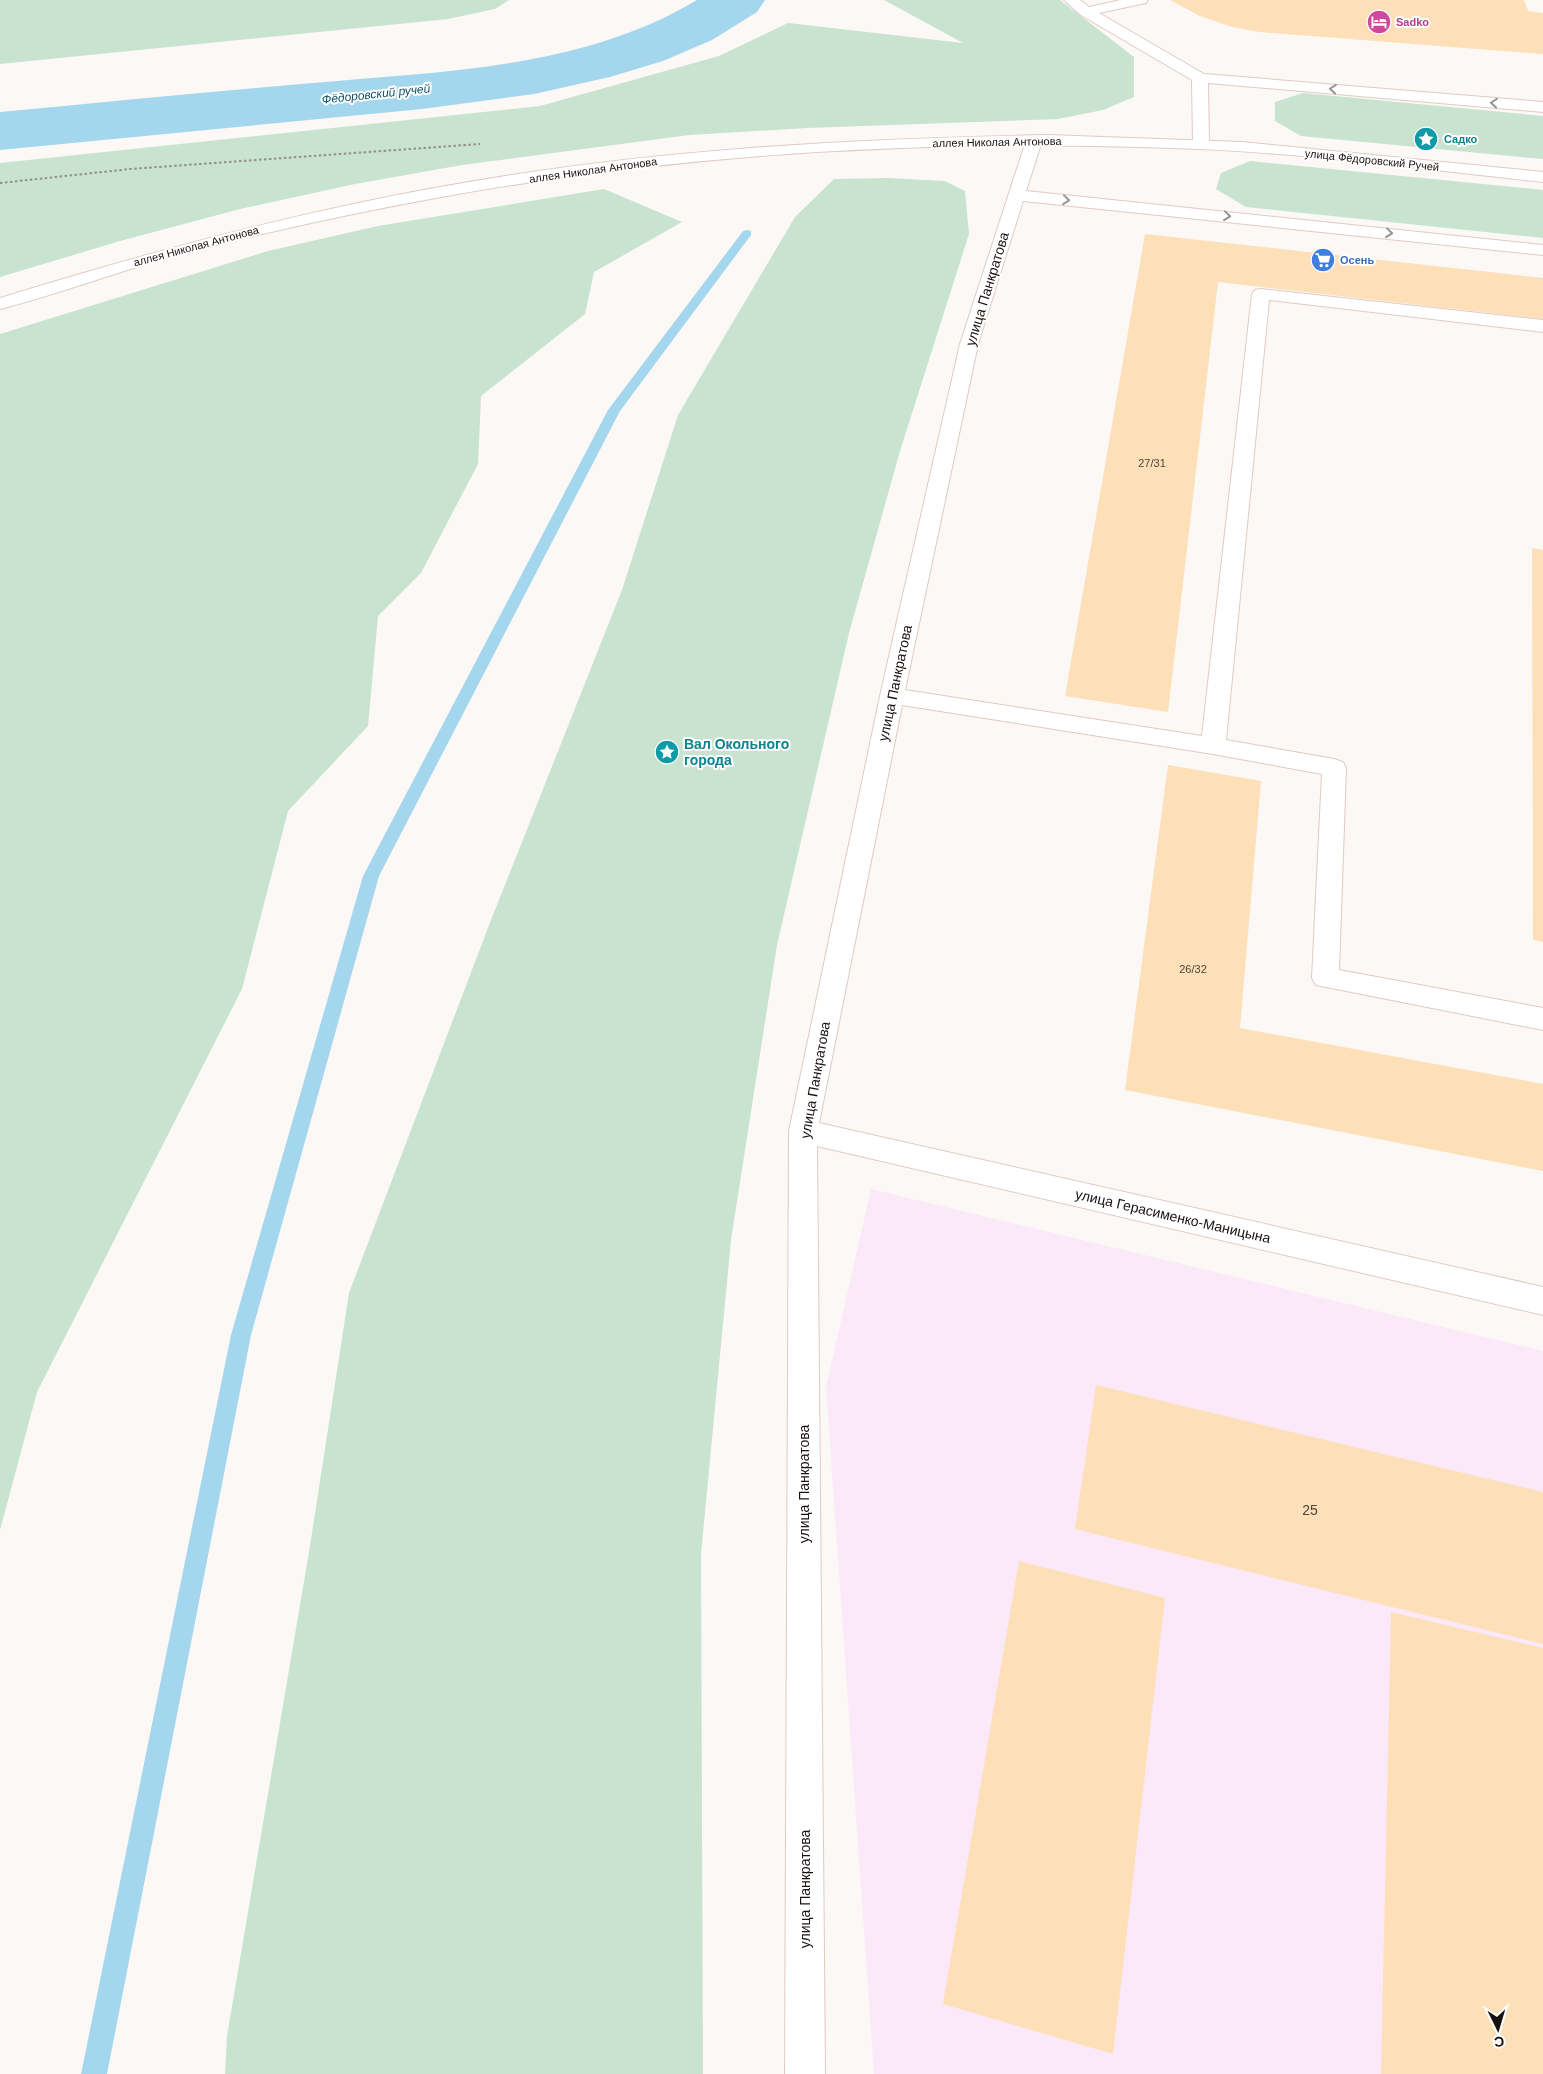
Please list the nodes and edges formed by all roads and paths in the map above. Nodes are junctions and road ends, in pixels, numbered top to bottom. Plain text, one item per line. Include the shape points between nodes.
1 (1071, 0) edge
2 (1141, 0) edge
3 (1086, 12) junction
4 (1200, 78) junction
5 (1543, 107) edge
6 (1034, 141) junction
7 (1201, 144) junction
8 (1543, 177) edge
9 (1017, 195) junction
10 (1543, 250) edge
11 (0, 304) edge
12 (1543, 326) edge
13 (892, 696) junction
14 (1213, 746) junction
15 (1543, 1019) edge
16 (803, 1131) junction
17 (1543, 1301) edge
18 (805, 2074) edge

1 - 3 street
2 - 3 street
3 - 4 street
5 -> 4 street
4 - 7 street
6 - 7 street, аллея Николая Антонова
6 - 9 street, улица Панкратова
6 - 11 street, аллея Николая Антонова via 977,140 697,156 472,186 255,230
7 - 8 street, улица Фёдоровский Ручей
9 -> 10 street
9 - 13 street, улица Панкратова via 969,344
12 - 14 street via 1261,294
13 - 14 street
13 - 16 street, улица Панкратова
14 - 15 street via 1334,768 1325,978
16 - 17 street, улица Герасименко-Маницына
16 - 18 street, улица Панкратова

